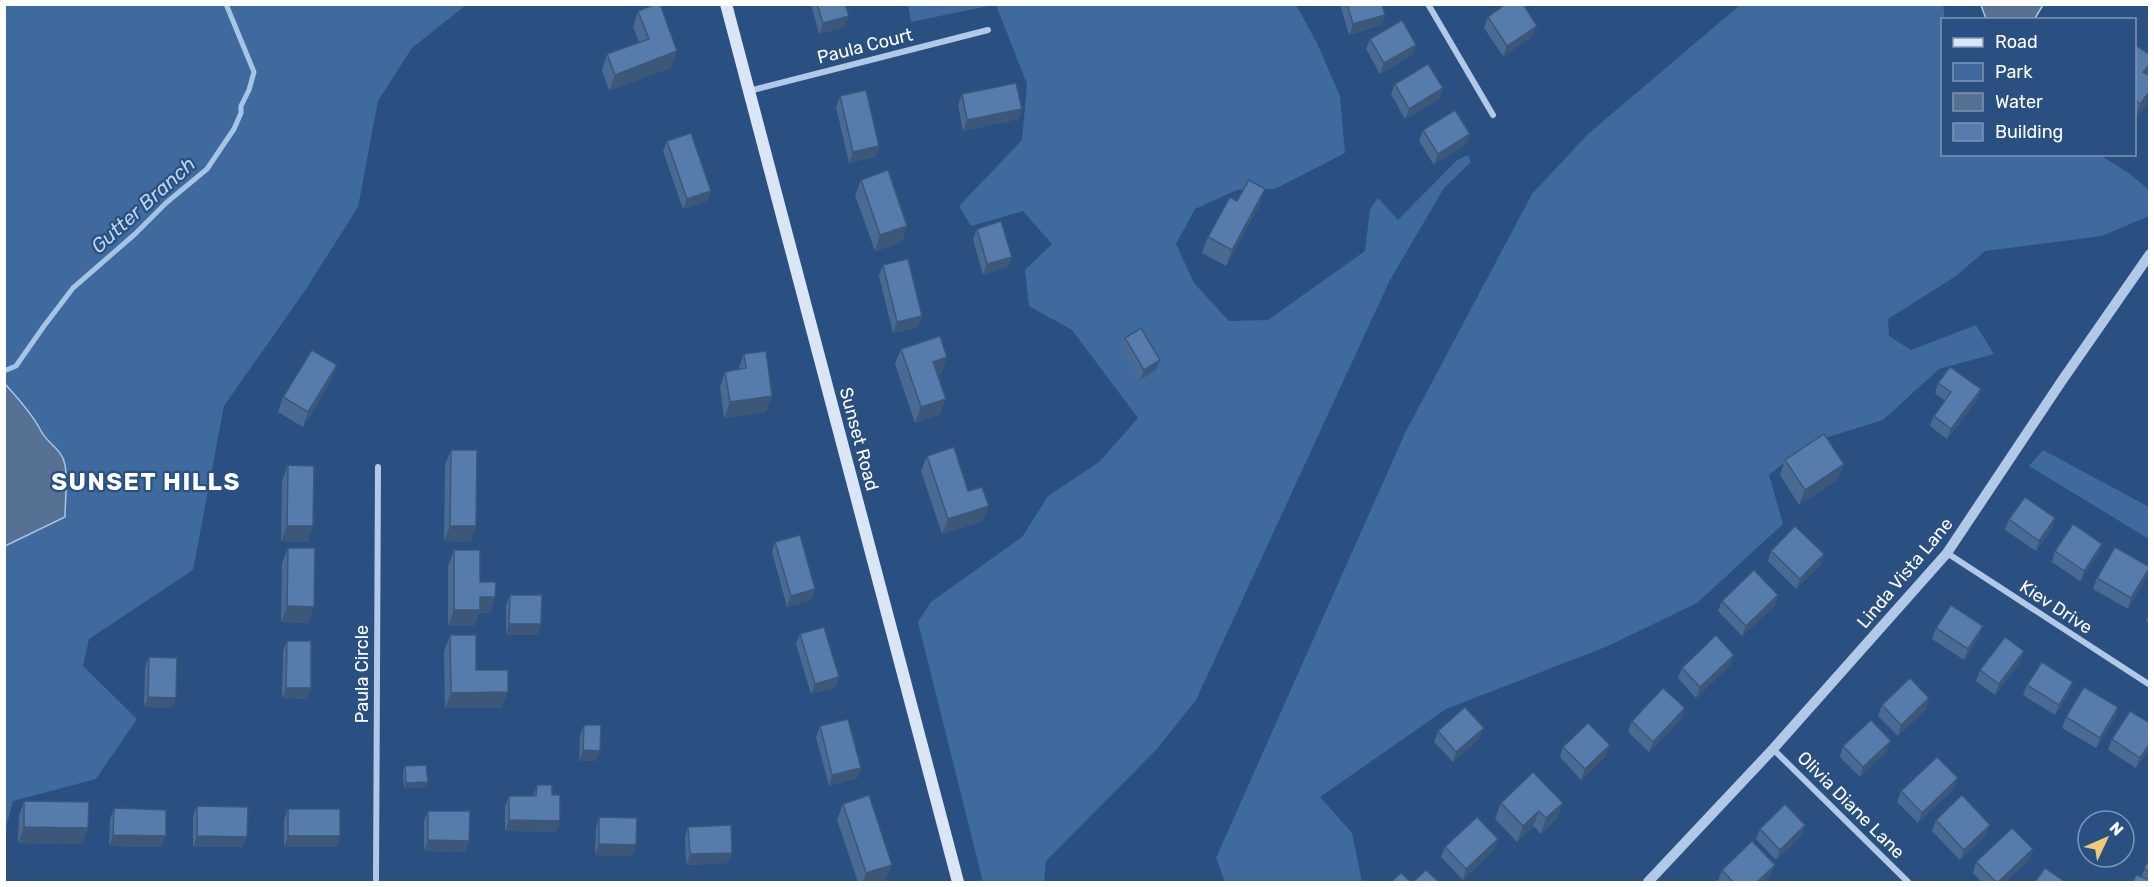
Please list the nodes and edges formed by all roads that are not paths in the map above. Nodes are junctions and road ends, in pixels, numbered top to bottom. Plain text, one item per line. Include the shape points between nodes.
1 (726, 4) edge
2 (1428, 4) edge
3 (988, 30) dead end
4 (749, 91) junction
5 (1493, 115) dead end
6 (2150, 254) edge
7 (378, 467) dead end
8 (1947, 553) junction
9 (2150, 685) edge
10 (1773, 749) junction
11 (376, 882) edge
12 (958, 882) edge
13 (1648, 882) edge
14 (1908, 882) edge

1 - 4 main road, Sunset Road
2 - 5 street
3 - 4 street, Paula Court
4 - 12 main road, Sunset Road
6 - 8 street, Linda Vista Lane
7 - 11 street, Paula Circle
8 - 9 street, Kiev Drive
8 - 10 street, Linda Vista Lane
10 - 13 street, Linda Vista Lane
10 - 14 street, Olivia Diane Lane

